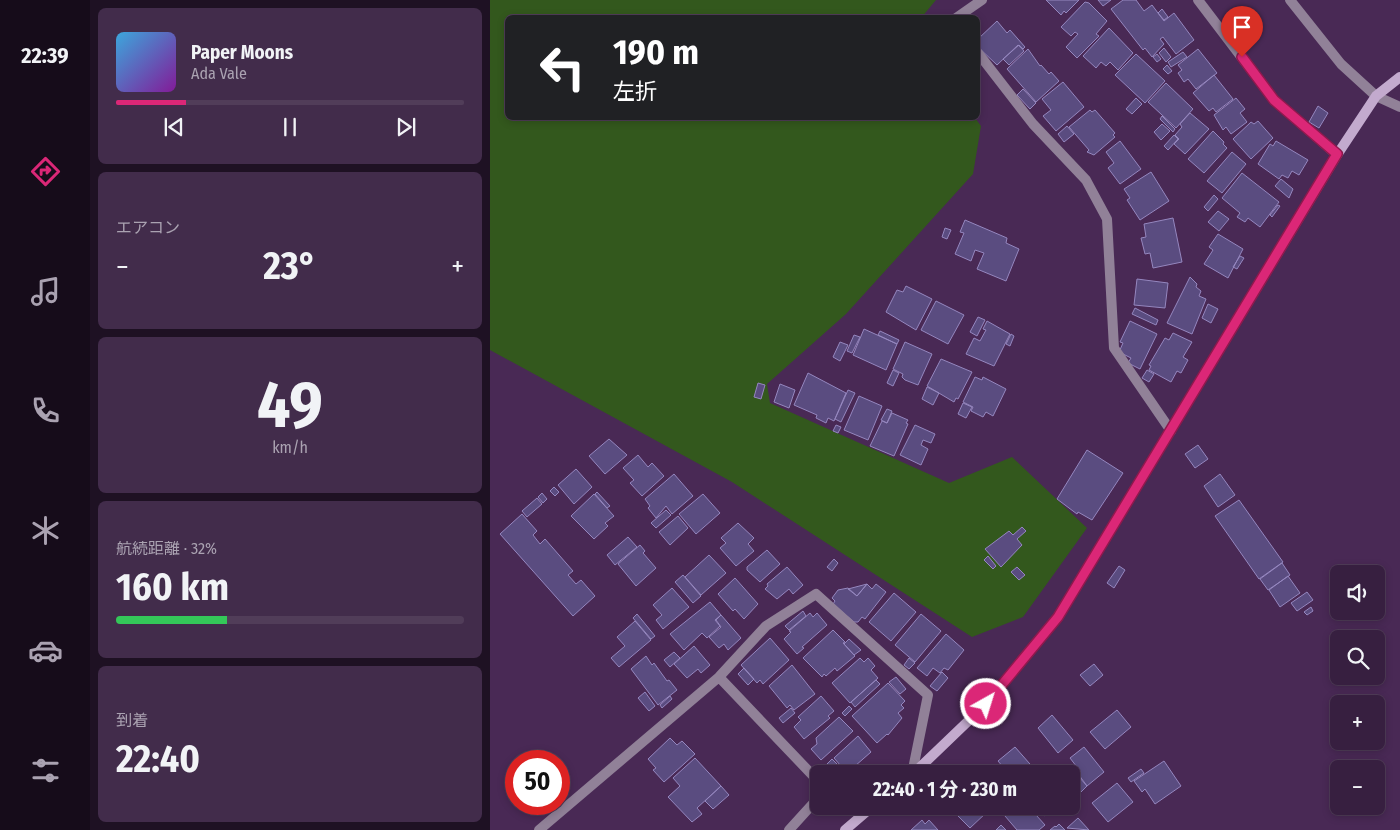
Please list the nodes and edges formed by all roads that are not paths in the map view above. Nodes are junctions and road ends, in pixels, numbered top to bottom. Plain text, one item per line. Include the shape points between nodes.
1 (982, 0) edge
2 (1198, 0) edge
3 (1290, 0) edge
4 (960, 15) edge
5 (980, 56) edge
6 (1400, 77) edge
7 (1376, 96) junction
8 (1400, 107) edge
9 (1337, 154) junction
10 (1172, 431) junction
11 (719, 677) junction
12 (914, 765) edge
13 (922, 765) edge
14 (810, 773) edge
15 (810, 806) edge
16 (862, 815) edge
17 (539, 830) edge
18 (789, 830) edge
19 (844, 830) edge

1 - 4 street
2 - 9 street via 1274,100
3 - 7 street via 1341,64
5 - 10 street via 1033,124 1086,180 1107,219 1114,348
6 - 7 main road
7 - 8 street
7 - 9 main road
9 - 10 main road
10 - 13 main road via 1058,617 986,704
11 - 12 street via 766,626 816,594 928,695
11 - 14 street
11 - 17 street
15 - 18 street
16 - 19 main road

